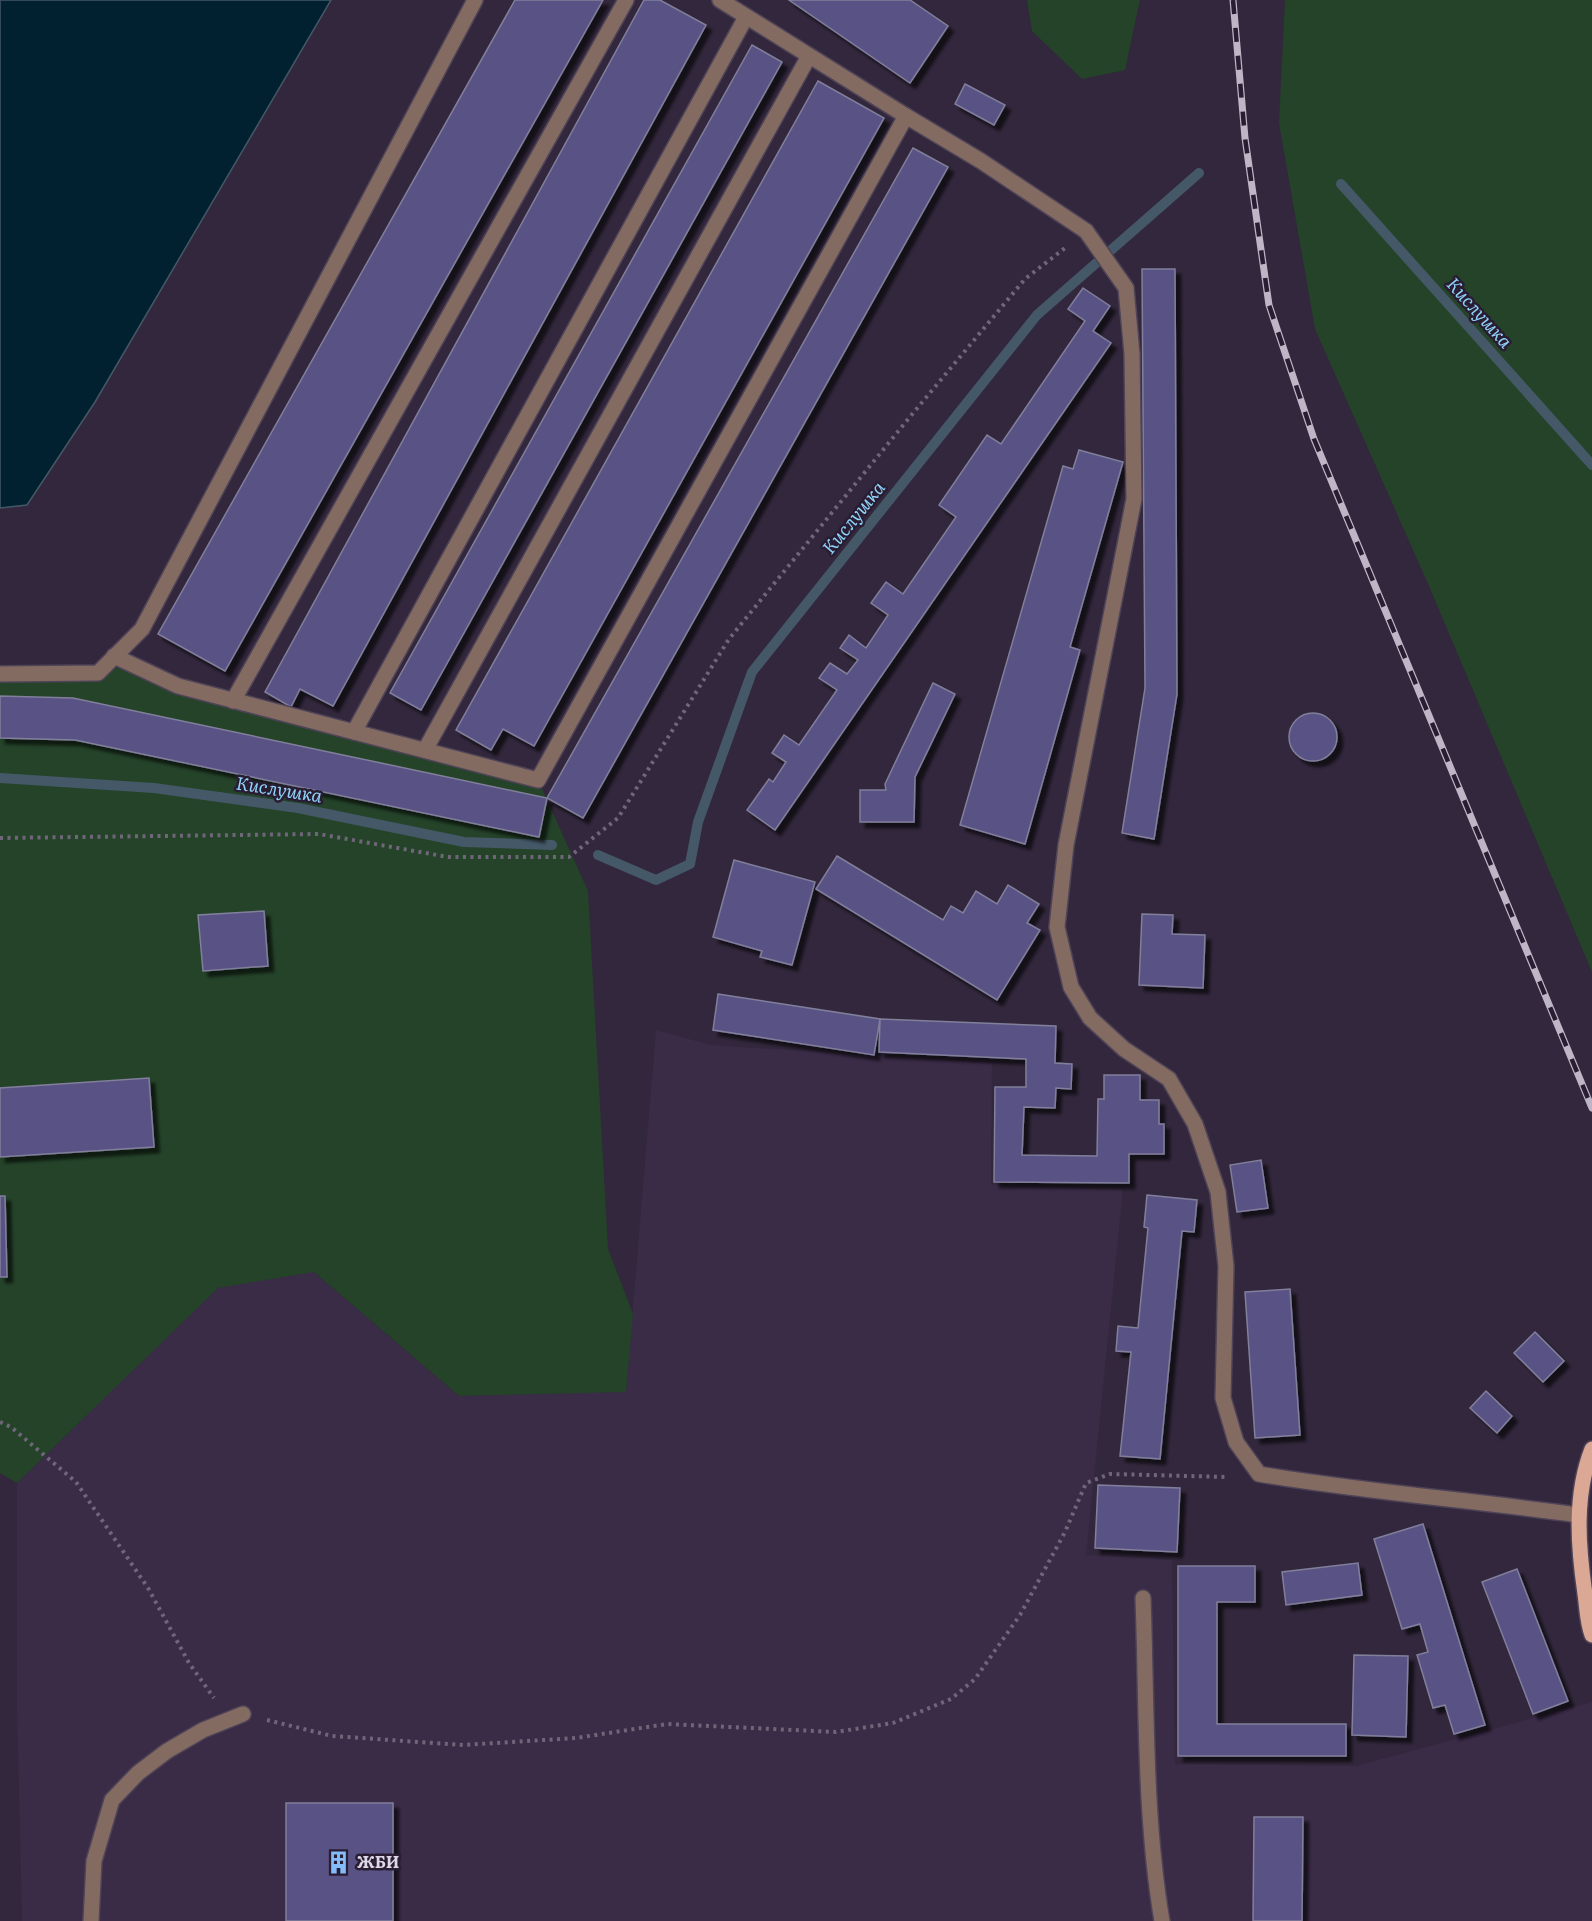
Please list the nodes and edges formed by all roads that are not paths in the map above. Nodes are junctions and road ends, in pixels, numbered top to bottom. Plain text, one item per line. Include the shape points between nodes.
1 (475, 0) edge
2 (626, 0) edge
3 (720, 0) edge
4 (746, 17) junction
5 (809, 56) junction
6 (906, 116) junction
7 (114, 656) junction
8 (0, 674) edge
9 (233, 701) junction
10 (354, 732) junction
11 (425, 750) junction
12 (1592, 1449) edge
13 (1578, 1515) junction
14 (1143, 1598) dead end
15 (1592, 1635) edge
16 (243, 1714) road end
17 (91, 1921) edge
18 (1162, 1921) edge

1 - 7 lane via 142,629
2 - 9 lane
3 - 4 lane
4 - 5 lane
4 - 10 lane
5 - 6 lane
5 - 11 lane
6 - 11 lane via 538,780
6 - 13 lane via 1086,231 1126,288 1132,354 1134,499 1066,845 1057,927 1071,987 1090,1018 1124,1049 1169,1079 1195,1124 1218,1192 1226,1266 1223,1398 1236,1442 1259,1474
7 - 8 lane via 98,673
7 - 9 lane via 178,686
9 - 10 lane
10 - 11 lane
12 - 13 main road
13 - 15 main road via 1581,1570
14 - 18 lane via 1153,1860
16 - 17 lane via 202,1730 167,1751 112,1800 94,1861

